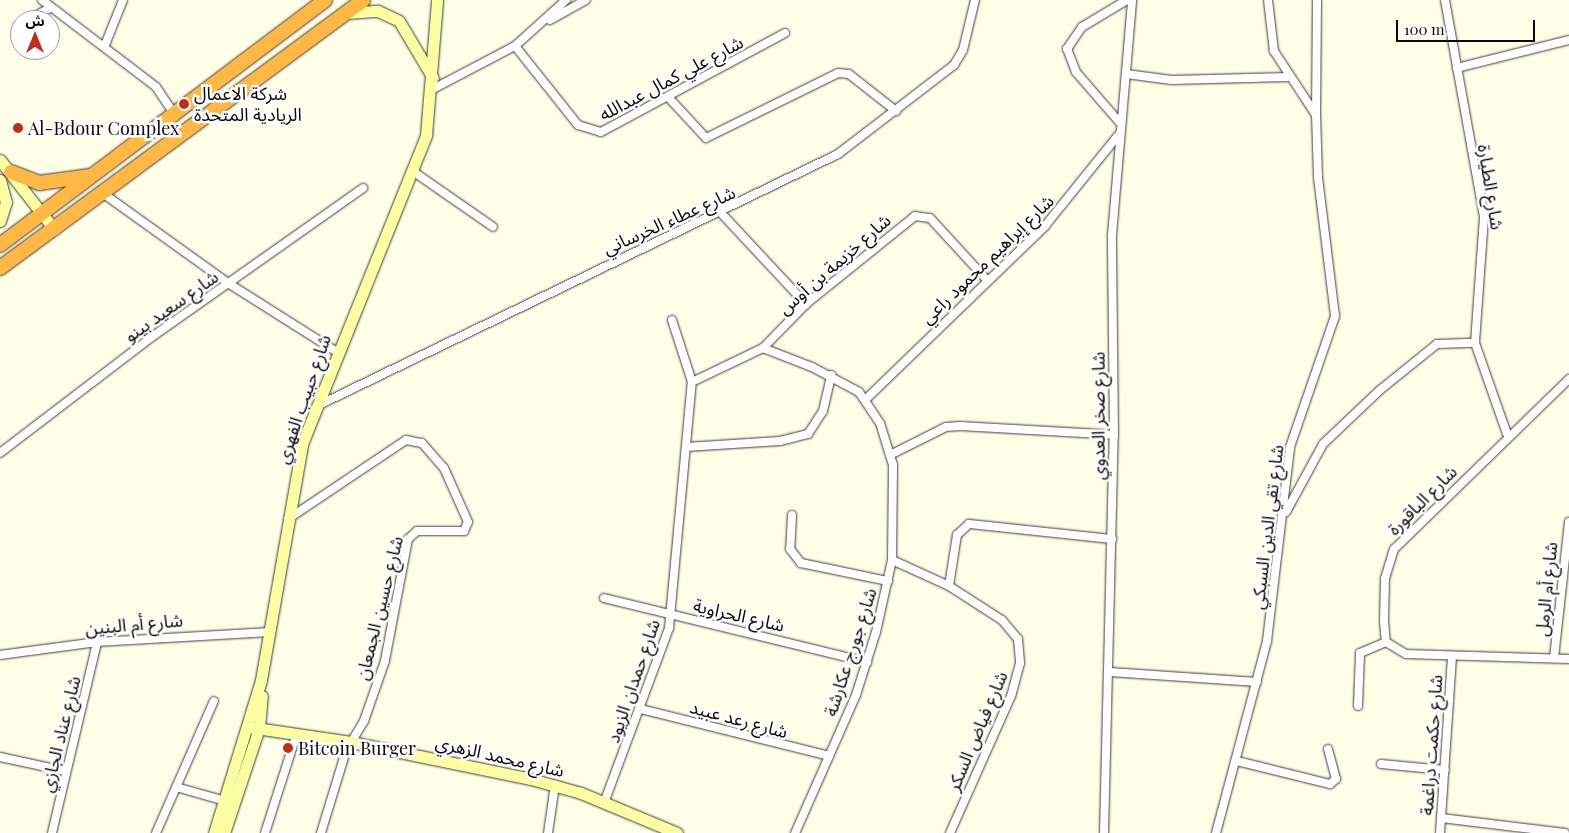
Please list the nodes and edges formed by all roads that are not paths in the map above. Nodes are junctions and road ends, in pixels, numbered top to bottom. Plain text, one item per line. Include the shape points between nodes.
1 (42, 0) edge
2 (123, 0) edge
3 (325, 0) edge
4 (363, 0) edge
5 (437, 0) edge
6 (566, 0) edge
7 (586, 0) edge
8 (975, 0) edge
9 (1127, 0) edge
10 (1132, 0) edge
11 (1268, 0) edge
12 (1317, 0) edge
13 (1445, 0) edge
14 (51, 6) junction
15 (44, 10) edge
16 (347, 12) junction
17 (542, 25) junction
18 (785, 33) dead end
19 (1569, 40) edge
20 (105, 45) junction
21 (515, 46) junction
22 (1456, 68) junction
23 (1126, 74) junction
24 (1288, 77) junction
25 (433, 84) junction
26 (669, 98) junction
27 (896, 111) junction
28 (174, 114) junction
29 (1316, 115) junction
30 (1121, 128) junction
31 (0, 160) edge
32 (414, 172) junction
33 (6, 176) edge
34 (94, 176) junction
35 (363, 188) dead end
36 (104, 194) junction
37 (721, 213) junction
38 (42, 214) junction
39 (0, 221) edge
40 (493, 227) dead end
41 (54, 229) junction
42 (0, 245) edge
43 (0, 268) edge
44 (986, 279) junction
45 (228, 283) junction
46 (806, 304) junction
47 (672, 320) dead end
48 (1475, 343) junction
49 (763, 348) junction
50 (337, 352) junction
51 (831, 375) junction
52 (1569, 379) edge
53 (692, 382) junction
54 (866, 399) junction
55 (317, 406) junction
56 (1507, 434) junction
57 (1114, 435) junction
58 (686, 447) junction
59 (0, 452) edge
60 (892, 454) junction
61 (792, 515) dead end
62 (1283, 518) junction
63 (287, 520) junction
64 (1569, 522) edge
65 (1112, 540) junction
66 (892, 560) junction
67 (888, 581) junction
68 (949, 586) junction
69 (604, 598) dead end
70 (671, 615) junction
71 (271, 632) junction
72 (97, 642) junction
73 (1386, 642) junction
74 (0, 655) edge
75 (1452, 658) junction
76 (1554, 658) junction
77 (1569, 659) edge
78 (867, 662) junction
79 (1110, 672) junction
80 (1257, 682) junction
81 (214, 701) dead end
82 (1358, 706) dead end
83 (641, 709) junction
84 (254, 728) junction
85 (297, 733) junction
86 (351, 742) junction
87 (1328, 749) dead end
88 (829, 756) junction
89 (0, 757) edge
90 (1237, 761) junction
91 (1381, 764) dead end
92 (1445, 770) junction
93 (66, 771) junction
94 (555, 785) junction
95 (176, 787) junction
96 (225, 801) junction
97 (604, 802) junction
98 (1441, 818) junction
99 (52, 833) edge
100 (156, 833) edge
101 (214, 833) edge
102 (224, 833) edge
103 (265, 833) edge
104 (321, 833) edge
105 (548, 833) edge
106 (677, 833) edge
107 (795, 833) edge
108 (950, 833) edge
109 (1104, 833) edge
110 (1216, 833) edge
111 (1440, 833) edge
112 (1565, 833) edge

1 - 14 street
2 - 20 street
3 - 28 highway
4 - 16 highway
5 - 25 street, شارع حبيب الفهري
6 - 17 street
7 - 17 street
8 - 27 street, شارع عطاء الخرساني via 963,50 954,65
9 - 30 street via 1082,27 1067,49 1076,72
10 - 23 street, شارع صخر العدوي
11 - 24 street via 1271,42
12 - 29 street, شارع تقي الدين السبكي
13 - 22 street, شارع الطيارة
14 - 15 street
14 - 20 street
16 - 25 street via 378,10 399,20
16 - 36 highway
17 - 21 street
18 - 26 street, شارع علي كمال عبدالله
19 - 22 street
20 - 28 street via 156,87
21 - 25 street
21 - 26 street, شارع علي كمال عبدالله via 586,130 612,128
22 - 48 street, شارع الطيارة via 1485,225
23 - 24 street via 1172,80
23 - 30 street, شارع صخر العدوي
24 - 29 street
25 - 32 street, شارع حبيب الفهري via 426,135
26 - 27 street via 706,138 838,73 849,74
27 - 37 street, شارع عطاء الخرساني via 819,166
28 - 34 highway
29 - 62 street, شارع تقي الدين السبكي via 1318,177 1335,316 1294,431
30 - 44 street, شارع إبراهيم محمود راعي via 1070,198
30 - 57 street, شارع صخر العدوي via 1112,235
31 - 33 street
32 - 40 street
32 - 50 street, شارع حبيب الفهري
33 - 34 highway via 39,183
33 - 38 street
33 - 39 street via 6,202
34 - 38 highway
35 - 45 street, شارع سعيد بينو
36 - 41 highway
36 - 45 street
37 - 46 street
37 - 55 street, شارع عطاء الخرساني via 571,280
38 - 41 street
38 - 42 highway
41 - 43 highway
44 - 46 street, شارع خزيمة بن أوس via 930,218 920,215
44 - 54 street, شارع إبراهيم محمود راعي
45 - 50 street
45 - 59 street, شارع سعيد بينو
46 - 49 street, شارع خزيمة بن أوس
47 - 53 street
48 - 56 street, شارع الطيارة
48 - 62 street via 1448,342 1426,350 1346,420 1315,456
49 - 51 street
49 - 53 street, شارع خزيمة بن أوس
50 - 55 street, شارع حبيب الفهري
51 - 54 street
51 - 58 street via 823,411 808,434 780,441
52 - 56 street, شارع الباقورة
53 - 58 street
54 - 60 street, شارع جورج عكارشة
55 - 63 street, شارع حبيب الفهري via 296,467
56 - 73 street, شارع الباقورة via 1394,550 1385,579
57 - 60 street via 946,427
57 - 65 street, شارع صخر العدوي
58 - 70 street, شارع حمدان الزيود
60 - 66 street, شارع جورج عكارشة
61 - 67 street via 790,549 802,562
62 - 80 street, شارع تقي الدين السبكي via 1274,606
63 - 71 street, شارع حبيب الفهري
63 - 86 street, شارع حسين الجمعان via 406,440 422,443 444,468 468,522 464,532 417,531 408,539 385,660
64 - 76 street, شارع أم الرمل
65 - 68 street via 969,524 957,535
65 - 79 street, شارع صخر العدوي
66 - 67 street, شارع جورج عكارشة
66 - 68 street, شارع فياض السكر
67 - 78 street, شارع جورج عكارشة
68 - 108 street, شارع فياض السكر via 1002,620 1018,639 1020,652 1011,696
69 - 70 street, شارع الحراوية
70 - 78 street, شارع الحراوية
70 - 83 street, شارع حمدان الزيود
71 - 72 street, شارع أم البنين
71 - 84 street, شارع حبيب الفهري
72 - 74 street, شارع أم البنين
72 - 93 street, شارع عناد الجازي
73 - 75 street via 1396,652
73 - 82 street via 1360,653
75 - 76 street
75 - 92 street, شارع حكمت دراغمة
76 - 77 street
78 - 88 street, شارع جورج عكارشة
79 - 80 street
79 - 109 street, شارع صخر العدوي
80 - 90 street, شارع تقي الدين السبكي
81 - 95 street
83 - 88 street, شارع رعد عبيد
83 - 97 street, شارع حمدان الزيود
84 - 85 street, شارع محمد الزهري
84 - 96 street, شارع حبيب الفهري
84 - 102 street, شارع حبيب الفهري
85 - 86 street, شارع محمد الزهري
85 - 103 street
86 - 94 street, شارع محمد الزهري
86 - 104 street, شارع حسين الجمعان
87 - 90 street via 1336,779 1330,784
88 - 107 street, شارع جورج عكارشة
89 - 93 street
90 - 110 street, شارع تقي الدين السبكي
91 - 92 street
92 - 98 street, شارع حكمت دراغمة
93 - 99 street, شارع عناد الجازي
94 - 97 street, شارع محمد الزهري
94 - 105 street
95 - 96 street
95 - 100 street
96 - 101 street, شارع حبيب الفهري
97 - 106 street, شارع محمد الزهري
98 - 111 street, شارع حكمت دراغمة
98 - 112 street

